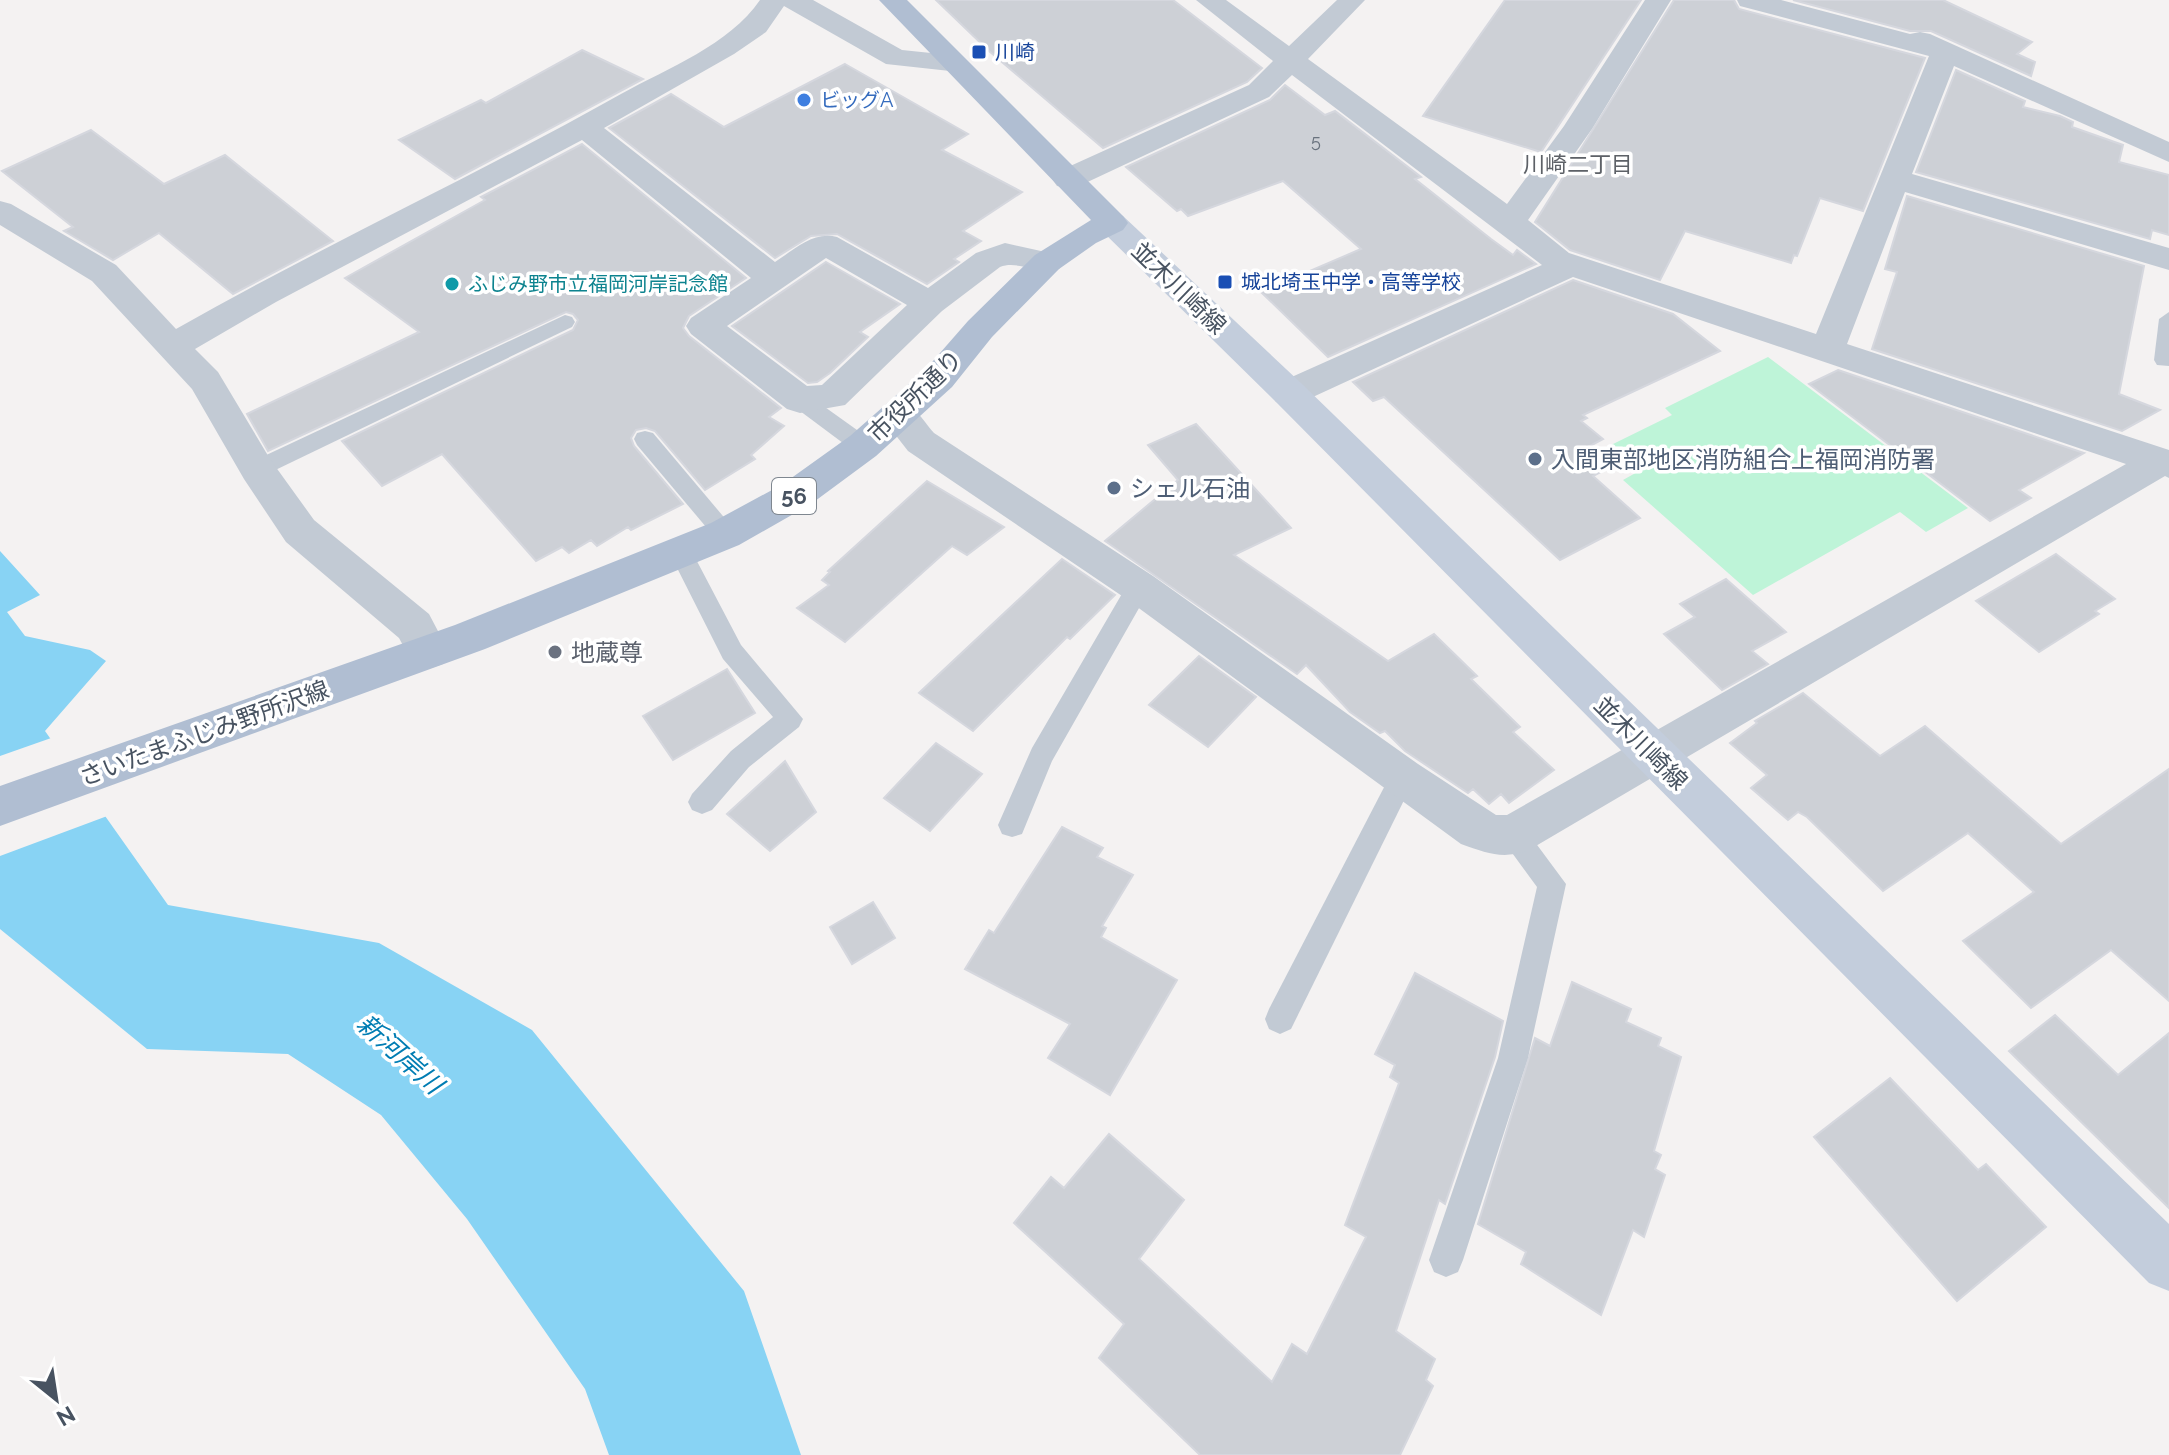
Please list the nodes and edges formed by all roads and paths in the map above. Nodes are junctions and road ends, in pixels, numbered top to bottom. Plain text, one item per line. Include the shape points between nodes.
1 (774, 0) edge
2 (793, 0) edge
3 (892, 0) edge
4 (1209, 0) edge
5 (1352, 0) edge
6 (1658, 0) edge
7 (1750, 0) edge
8 (1843, 0) edge
9 (1945, 52) junction
10 (1292, 60) junction
11 (950, 62) junction
12 (584, 127) junction
13 (2169, 153) edge
14 (1068, 179) junction
15 (1894, 179) junction
16 (0, 211) edge
17 (1510, 222) junction
18 (1112, 223) junction
19 (2169, 259) edge
20 (1047, 262) junction
21 (1570, 265) junction
22 (773, 278) junction
23 (930, 303) junction
24 (2169, 319) edge
25 (565, 322) dead end
26 (172, 347) junction
27 (1827, 349) junction
28 (2164, 360) dead end
29 (1289, 393) junction
30 (800, 400) junction
31 (898, 415) junction
32 (645, 439) dead end
33 (863, 446) junction
34 (2165, 463) edge
35 (257, 469) junction
36 (725, 534) junction
37 (681, 552) junction
38 (1139, 587) junction
39 (418, 656) junction
40 (1652, 753) junction
41 (1402, 778) junction
42 (702, 802) dead end
43 (0, 806) edge
44 (1012, 825) dead end
45 (1513, 835) junction
46 (1280, 1019) dead end
47 (1446, 1260) dead end
48 (2169, 1263) edge

1 - 12 street via 756,26 724,48
2 - 11 street via 896,58
3 - 11 main road
4 - 10 street
5 - 10 street
6 - 17 street via 1577,129
7 - 9 street
8 - 9 street
9 - 13 street
9 - 15 street
10 - 14 street via 1259,91
10 - 17 street
11 - 14 main road
12 - 22 street
12 - 26 street
14 - 18 main road
15 - 19 street
15 - 27 street
16 - 26 street via 104,273
17 - 21 street
18 - 20 main road, 市役所通り / 56
18 - 29 main road, 並木川崎線
20 - 23 street via 1005,253
20 - 31 main road, 市役所通り / 56
21 - 27 street
21 - 29 street
22 - 23 street via 825,244
22 - 30 street via 703,326
23 - 30 street via 832,396
24 - 28 lane
25 - 35 lane
26 - 35 street via 205,381
27 - 34 street
29 - 40 main road, 並木川崎線
30 - 33 lane
31 - 33 main road, 市役所通り / 56
31 - 38 street via 921,442
32 - 36 lane
33 - 36 main road, 市役所通り / 56 via 797,494
34 - 40 street
35 - 39 street via 300,531 414,626
36 - 37 main road, 市役所通り / 56
37 - 39 main road, 市役所通り / 56
37 - 42 lane via 732,652 790,719 740,759
38 - 41 street
38 - 44 lane via 1041,756
39 - 43 main road, さいたまふじみ野所沢線 / 56
40 - 45 street
40 - 48 main road, 並木川崎線
41 - 45 street via 1477,829
41 - 46 lane
45 - 47 lane via 1552,884 1513,1058

